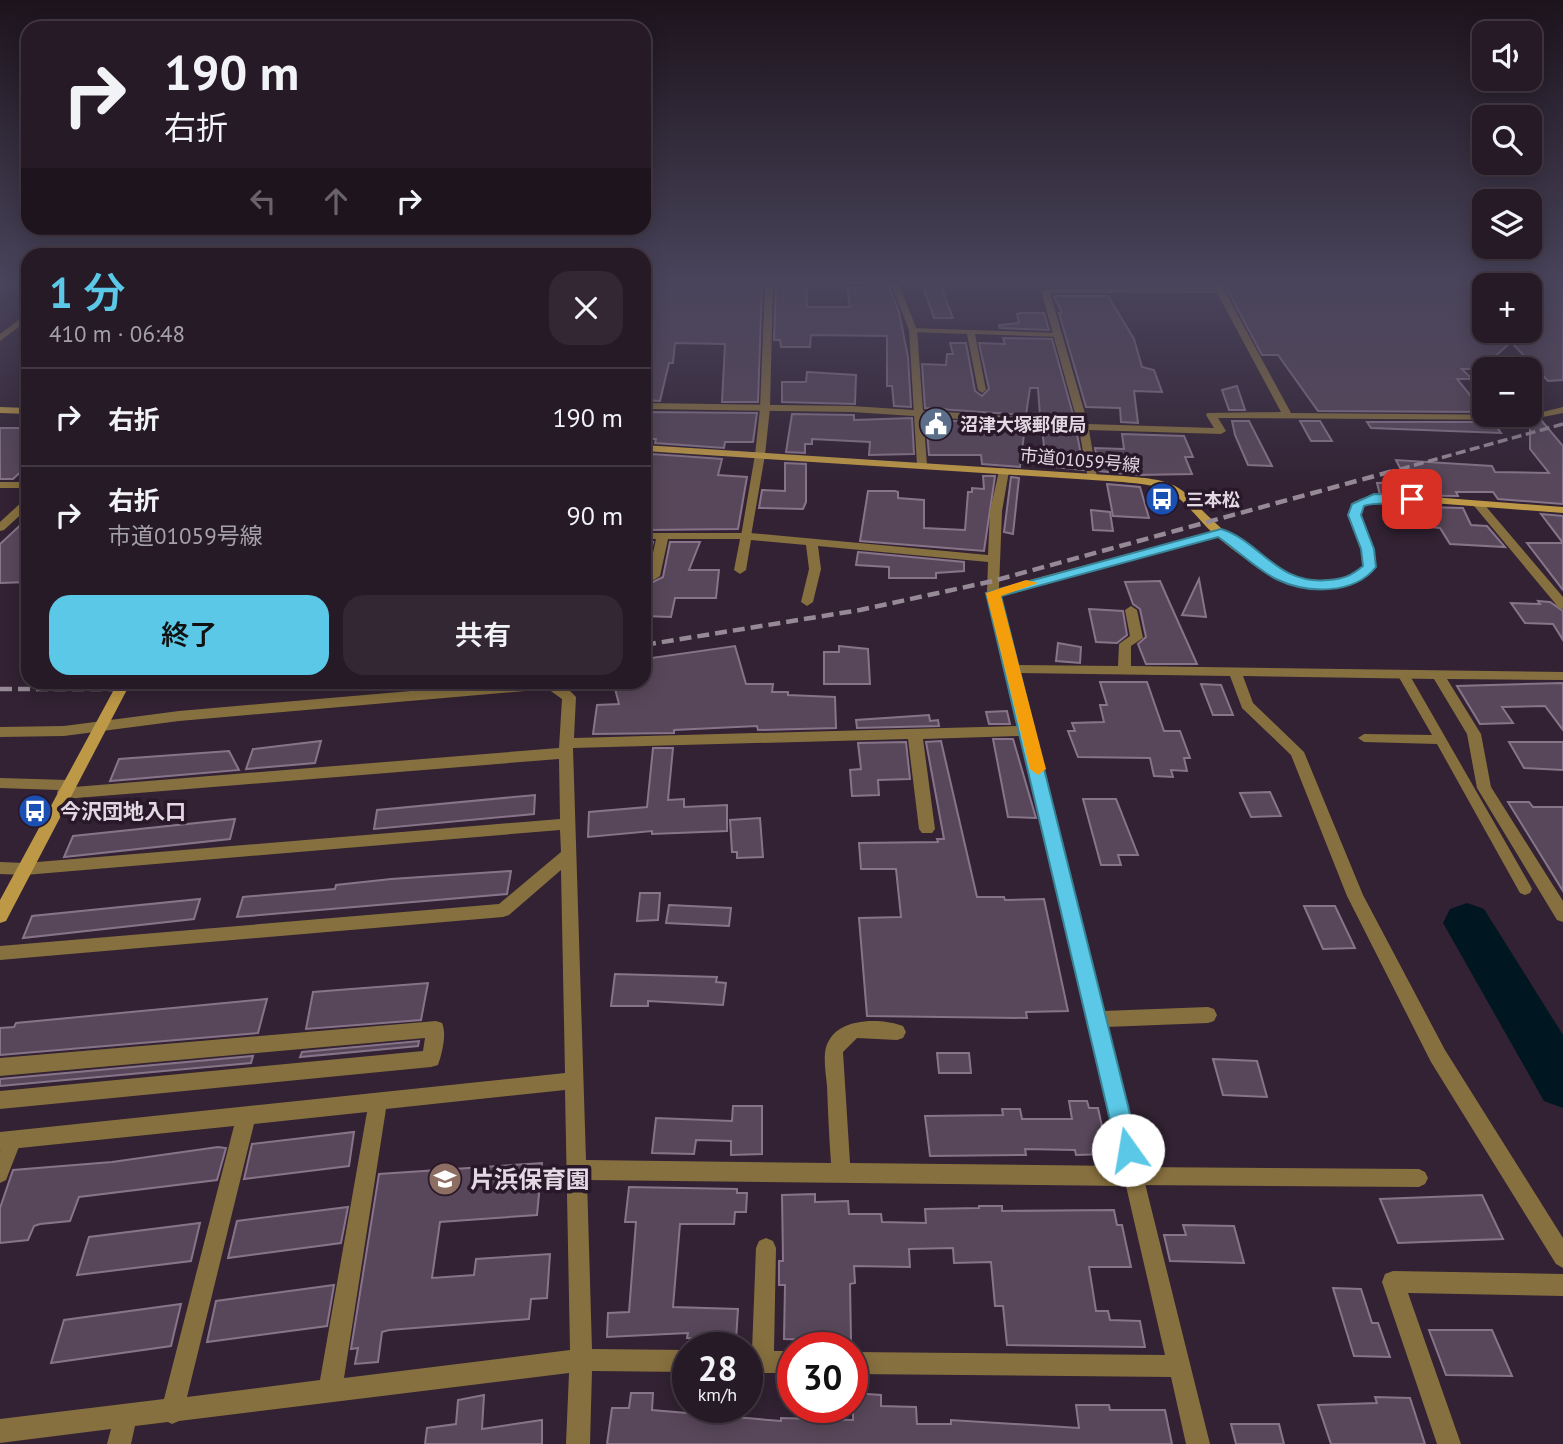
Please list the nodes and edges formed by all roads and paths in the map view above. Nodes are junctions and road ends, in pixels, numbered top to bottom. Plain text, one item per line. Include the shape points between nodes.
1 (767, 351) edge
2 (915, 351) edge
3 (974, 351) edge
4 (1063, 351) edge
5 (1253, 351) edge
6 (982, 390) dead end
7 (651, 406) edge
8 (765, 408) junction
9 (0, 410) edge
10 (1563, 410) edge
11 (21, 411) edge
12 (919, 412) junction
13 (1288, 416) junction
14 (1083, 426) junction
15 (651, 448) edge
16 (760, 455) junction
17 (922, 465) junction
18 (1004, 471) junction
19 (1091, 477) junction
20 (0, 485) edge
21 (21, 485) edge
22 (1479, 505) junction
23 (21, 508) edge
24 (1563, 510) edge
25 (0, 528) edge
26 (1221, 533) junction
27 (651, 536) edge
28 (663, 536) junction
29 (746, 536) junction
30 (812, 542) junction
31 (994, 559) junction
32 (740, 570) dead end
33 (653, 576) dead end
34 (993, 593) junction
35 (807, 602) dead end
36 (1563, 605) edge
37 (1131, 610) dead end
38 (1011, 669) junction
39 (1124, 670) junction
40 (1235, 672) junction
41 (1403, 674) junction
42 (1438, 675) junction
43 (1563, 676) edge
44 (121, 689) edge
45 (493, 689) edge
46 (558, 689) edge
47 (99, 728) junction
48 (1029, 731) junction
49 (0, 732) edge
50 (915, 735) junction
51 (1364, 738) dead end
52 (1441, 740) junction
53 (566, 748) junction
54 (0, 783) edge
55 (66, 789) junction
56 (567, 824) junction
57 (928, 829) dead end
58 (568, 855) junction
59 (0, 868) edge
60 (25, 869) junction
61 (1525, 888) dead end
62 (1563, 915) edge
63 (0, 916) edge
64 (0, 953) edge
65 (1208, 1015) dead end
66 (1097, 1019) junction
67 (897, 1032) dead end
68 (0, 1067) edge
69 (572, 1081) junction
70 (0, 1100) edge
71 (378, 1101) junction
72 (246, 1115) junction
73 (7, 1140) edge
74 (575, 1170) junction
75 (841, 1172) junction
76 (0, 1174) edge
77 (1134, 1176) junction
78 (1419, 1178) dead end
79 (766, 1248) dead end
80 (1563, 1257) edge
81 (1563, 1285) edge
82 (758, 1332) edge
83 (581, 1360) junction
84 (672, 1361) edge
85 (868, 1363) edge
86 (1179, 1366) junction
87 (330, 1391) junction
88 (172, 1412) junction
89 (125, 1418) junction
90 (0, 1432) edge
91 (119, 1444) edge
92 (578, 1444) edge
93 (1198, 1444) edge
94 (1450, 1444) edge

1 - 8 street
2 - 12 street
3 - 6 lane
4 - 14 street
5 - 13 street
7 - 8 lane
8 - 12 lane
8 - 16 street
9 - 11 street
10 - 13 street via 1528,417
12 - 14 lane
12 - 17 street
13 - 14 street via 1211,415 1221,431
14 - 19 street
15 - 16 street, 市道01059号線
16 - 17 street, 市道01059号線
16 - 29 lane
17 - 18 street, 市道01059号線
18 - 19 street, 市道01059号線
18 - 31 street
19 - 26 street, 市道01059号線 via 1164,485
20 - 21 street
22 - 24 street, 市道01059号線
22 - 26 street, 市道01059号線 via 1391,498 1358,504 1354,515 1370,567 1356,579 1330,586 1281,576
22 - 36 street
23 - 25 street
26 - 34 street
27 - 28 street
28 - 29 street
28 - 33 street
29 - 30 street
29 - 32 street
30 - 31 street
30 - 35 street via 815,569
31 - 34 street
34 - 38 street
37 - 39 street via 1138,638 1125,644
38 - 39 street
38 - 48 street
39 - 40 street
40 - 41 street
40 - 80 street via 1247,705 1297,752 1355,896 1432,1044
41 - 42 street
41 - 52 lane
42 - 43 street
42 - 62 street via 1474,734 1484,788
44 - 47 street
45 - 47 street via 179,716
46 - 53 street via 569,697
47 - 49 street
47 - 55 street
48 - 50 street
48 - 66 street
50 - 53 street
50 - 57 street
51 - 52 lane
52 - 61 lane
53 - 55 street
53 - 56 street
54 - 55 street
55 - 60 street
56 - 58 street
56 - 60 street
58 - 64 street via 503,910
58 - 69 street
59 - 60 street
60 - 63 street
65 - 66 street
66 - 77 street
67 - 75 street via 855,1029 842,1037 834,1051
68 - 70 street via 436,1029 431,1059
69 - 71 street
69 - 74 street
71 - 72 street
71 - 87 street
72 - 73 street
72 - 88 street
73 - 76 lane
74 - 75 street
74 - 83 street
75 - 77 street
77 - 78 lane
77 - 86 street
79 - 82 street
81 - 94 street via 1393,1282
83 - 84 street
83 - 87 street
83 - 92 street
85 - 86 street
86 - 93 street
87 - 88 street
88 - 89 street
89 - 90 street
89 - 91 street

